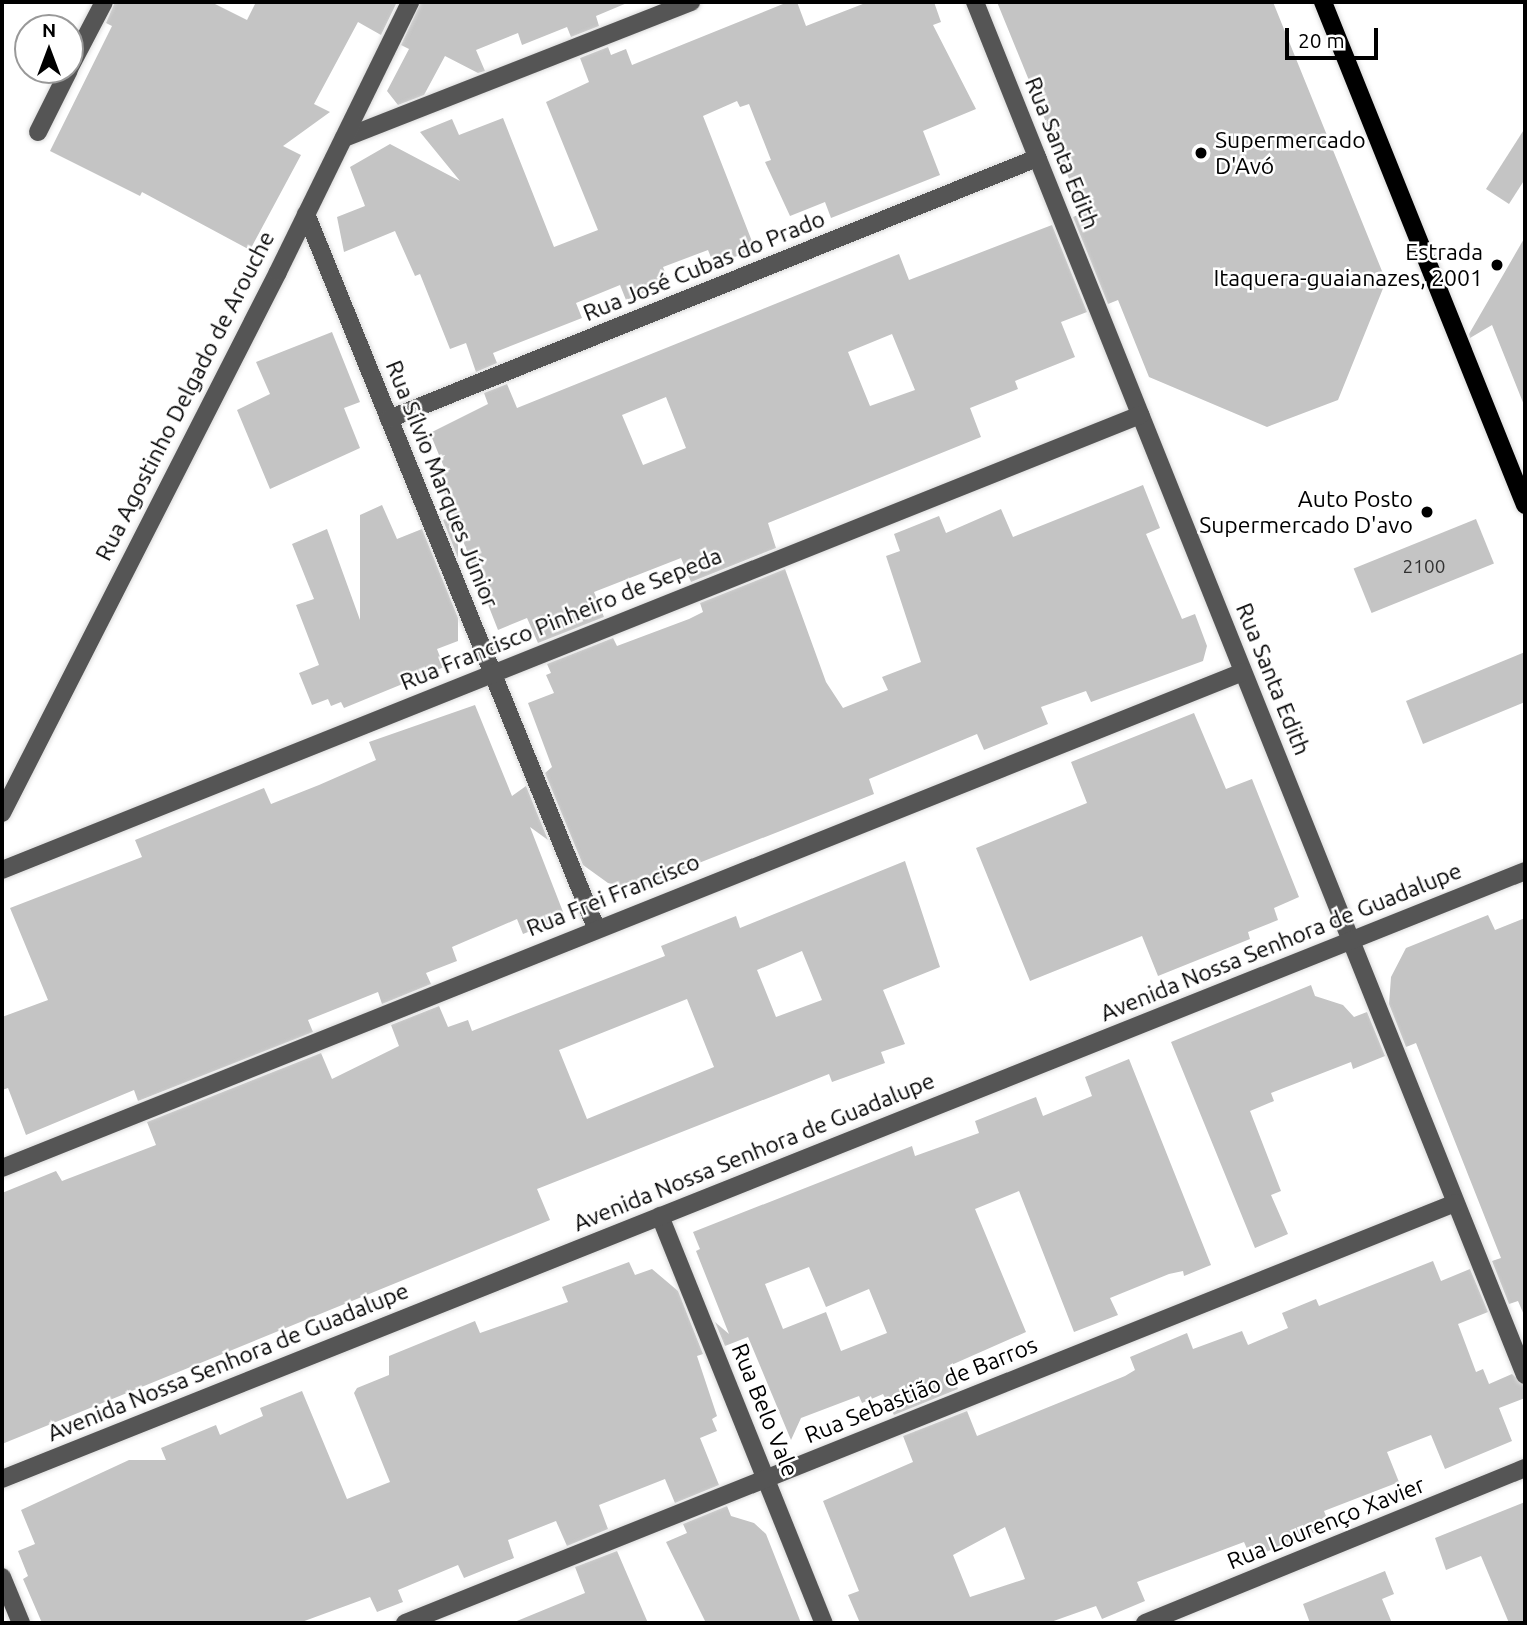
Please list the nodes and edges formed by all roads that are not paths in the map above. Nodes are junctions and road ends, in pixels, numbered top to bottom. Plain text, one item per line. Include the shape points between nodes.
1 (104, 2) edge
2 (410, 2) edge
3 (691, 2) edge
4 (975, 2) edge
5 (1323, 2) edge
6 (84, 40) edge
7 (62, 84) edge
8 (38, 132) dead end
9 (344, 138) junction
10 (1037, 158) junction
11 (306, 214) junction
12 (1140, 415) junction
13 (389, 419) junction
14 (1525, 505) edge
15 (1243, 672) junction
16 (492, 673) junction
17 (2, 813) edge
18 (2, 870) edge
19 (1525, 871) edge
20 (596, 928) junction
21 (1352, 941) junction
22 (2, 1167) edge
23 (1455, 1203) junction
24 (660, 1216) junction
25 (1525, 1375) edge
26 (1525, 1468) edge
27 (766, 1478) junction
28 (2, 1479) edge
29 (2, 1577) edge
30 (21, 1623) edge
31 (405, 1623) edge
32 (824, 1623) edge
33 (1145, 1623) edge

1 - 6 street
2 - 9 street, Rua Agostinho Delgado de Arouche
3 - 9 street
4 - 10 street, Rua Santa Edith
5 - 14 main road
7 - 8 street
9 - 11 street, Rua Agostinho Delgado de Arouche
10 - 12 street, Rua Santa Edith
10 - 13 street, Rua José Cubas do Prado
11 - 13 street, Rua Sílvio Marques Júnior
11 - 17 street, Rua Agostinho Delgado de Arouche
12 - 15 street, Rua Santa Edith
12 - 16 street, Rua Francisco Pinheiro de Sepeda
13 - 16 street, Rua Sílvio Marques Júnior
15 - 20 street, Rua Frei Francisco
15 - 21 street, Rua Santa Edith
16 - 18 street, Rua Francisco Pinheiro de Sepeda
16 - 20 street, Rua Sílvio Marques Júnior
19 - 21 street, Avenida Nossa Senhora de Guadalupe
20 - 22 street, Rua Frei Francisco
21 - 23 street, Rua Santa Edith
21 - 24 street, Avenida Nossa Senhora de Guadalupe
23 - 25 street, Rua Santa Edith
23 - 27 street, Rua Sebastião de Barros
24 - 27 street, Rua Belo Vale
24 - 28 street, Avenida Nossa Senhora de Guadalupe
26 - 33 street, Rua Lourenço Xavier
27 - 31 street, Rua Sebastião de Barros
27 - 32 street, Rua Belo Vale
29 - 30 street

